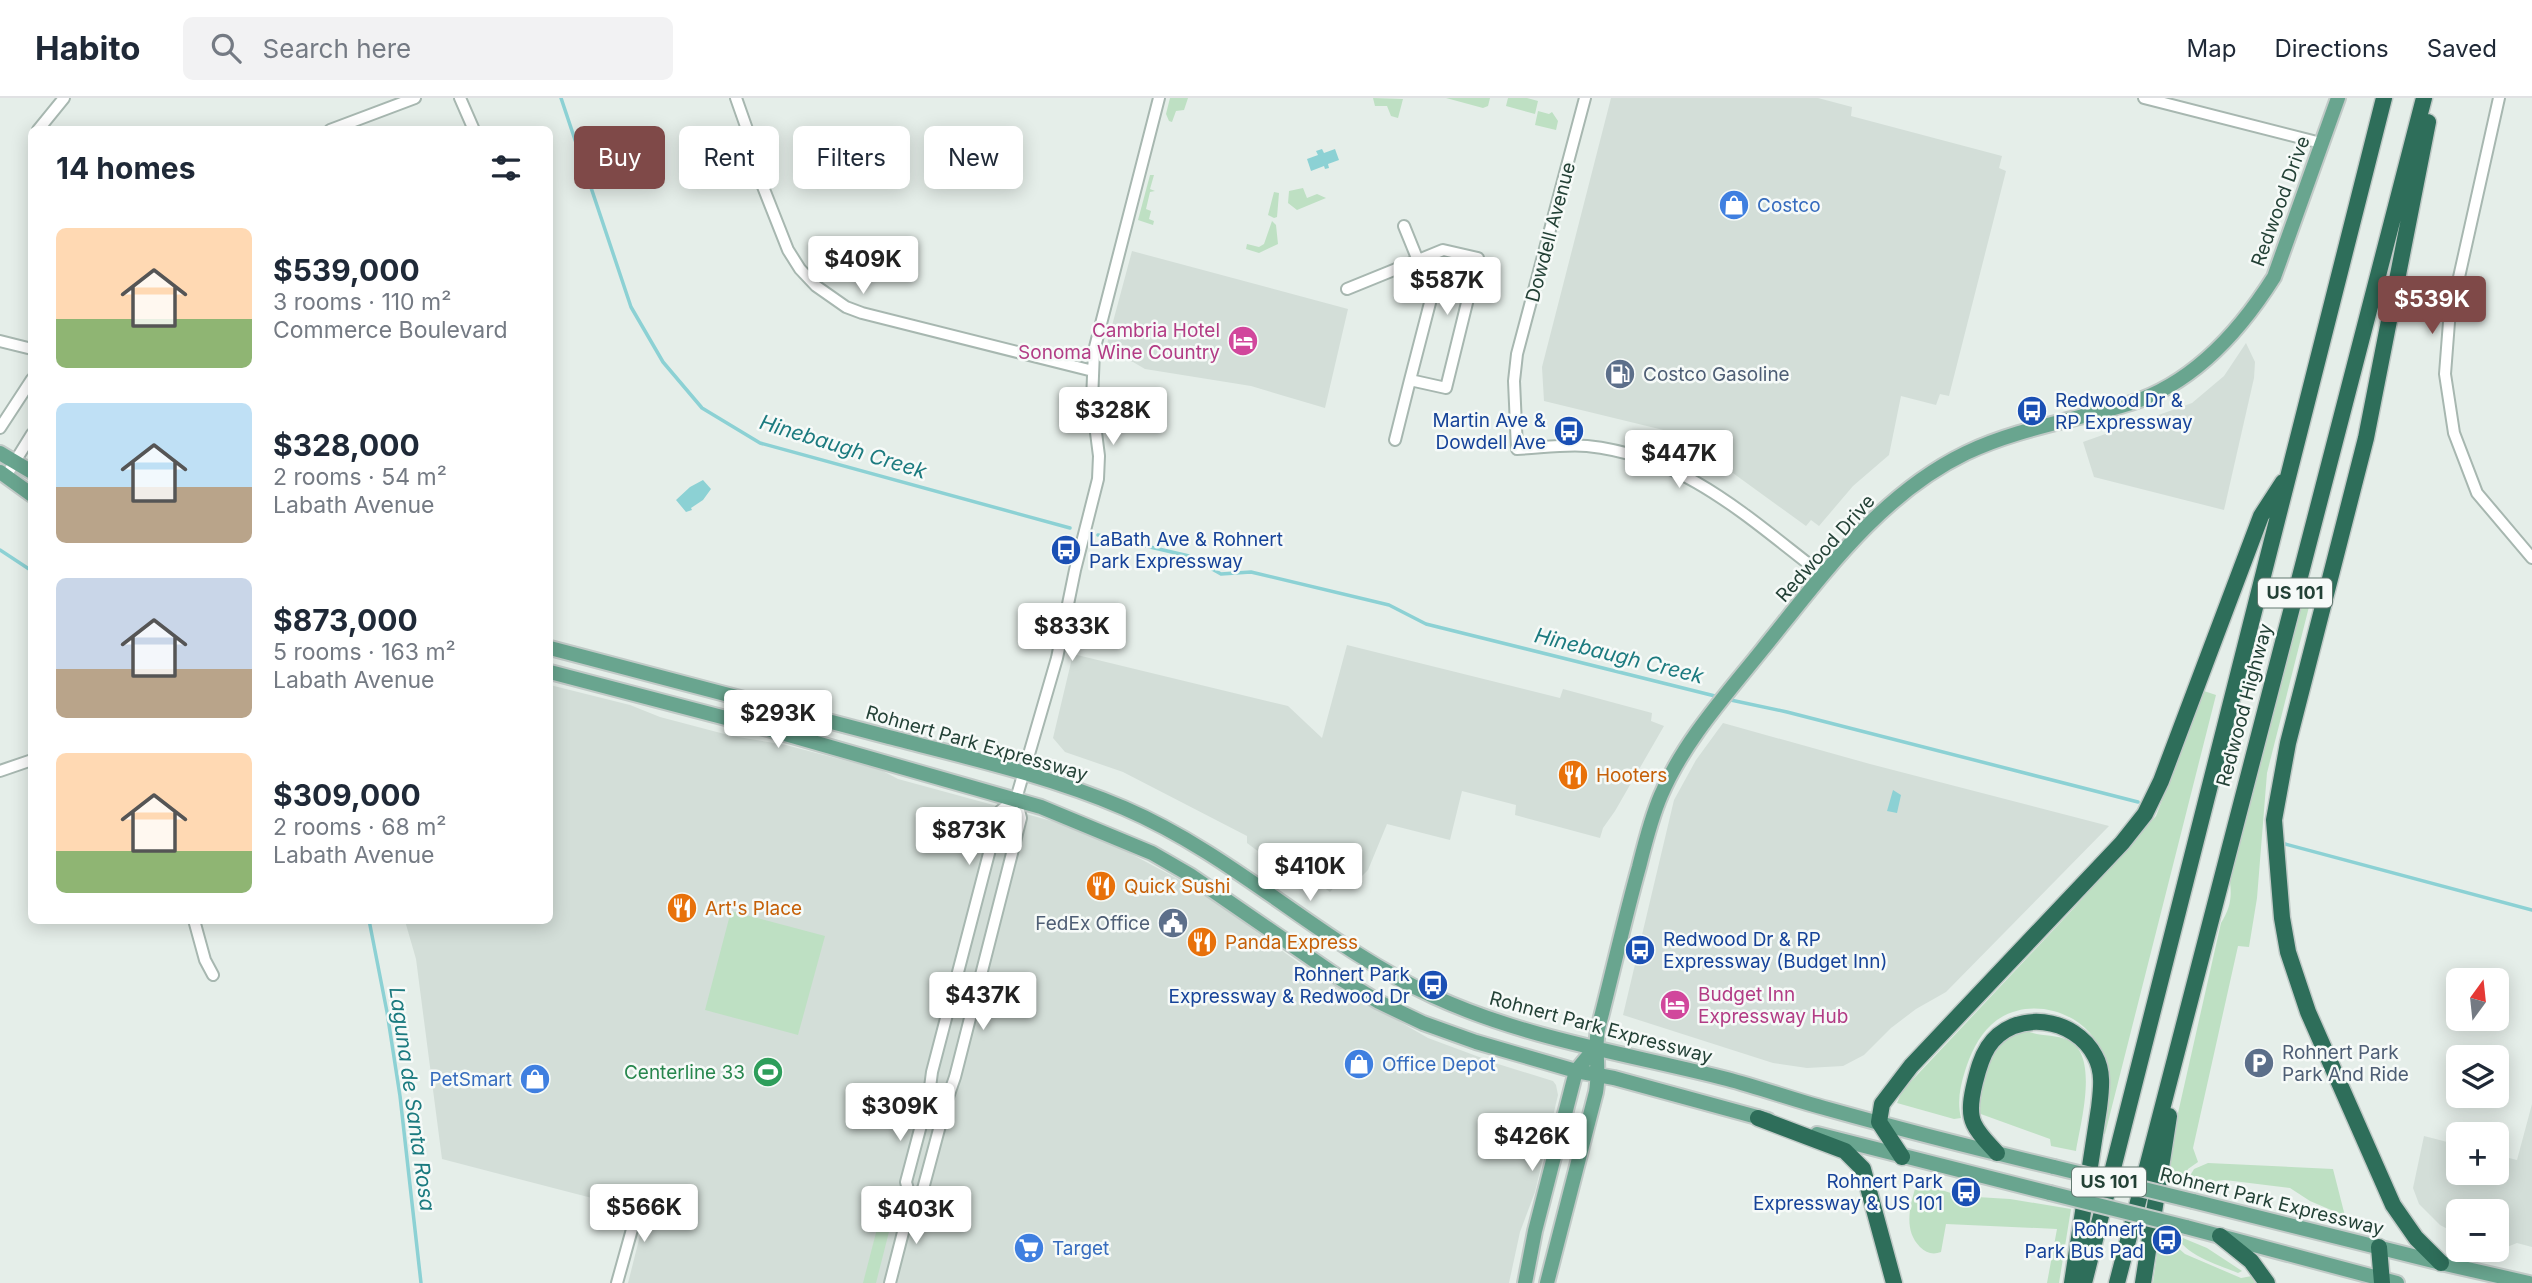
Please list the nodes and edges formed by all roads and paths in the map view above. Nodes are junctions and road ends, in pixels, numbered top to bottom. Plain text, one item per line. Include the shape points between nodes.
1 (64, 98) edge
2 (415, 98) edge
3 (460, 98) edge
4 (736, 98) edge
5 (1159, 98) edge
6 (1585, 98) edge
7 (2144, 98) edge
8 (2338, 98) edge
9 (2385, 98) edge
10 (2424, 98) edge
11 (2433, 98) edge
12 (2499, 98) edge
13 (41, 126) edge
14 (341, 126) edge
15 (472, 126) edge
16 (2321, 143) junction
17 (1404, 226) dead end
18 (1418, 260) junction
19 (1347, 289) dead end
20 (0, 341) edge
21 (28, 348) edge
22 (1093, 371) junction
23 (1409, 380) junction
24 (28, 385) edge
25 (0, 428) edge
26 (1395, 440) dead end
27 (28, 441) edge
28 (0, 453) edge
29 (15, 462) junction
30 (2292, 468) junction
31 (28, 470) edge
32 (3, 474) edge
33 (28, 492) edge
34 (2532, 558) edge
35 (1822, 575) junction
36 (553, 649) edge
37 (553, 671) edge
38 (28, 761) edge
39 (0, 771) edge
40 (1024, 773) junction
41 (1016, 799) junction
42 (1304, 920) junction
43 (195, 924) edge
44 (1289, 942) junction
45 (212, 975) dead end
46 (2185, 1017) junction
47 (1595, 1048) junction
48 (1576, 1071) junction
49 (1599, 1075) junction
50 (1758, 1118) junction
51 (1879, 1122) junction
52 (1997, 1153) junction
53 (1902, 1157) junction
54 (641, 1197) dead end
55 (911, 1201) junction
56 (2220, 1236) junction
57 (2379, 1247) junction
58 (2441, 1264) junction
59 (2387, 1282) edge
60 (617, 1283) edge
61 (890, 1283) edge
62 (1525, 1283) edge
63 (1547, 1283) edge
64 (1894, 1283) edge
65 (2072, 1283) edge
66 (2084, 1283) edge
67 (2117, 1283) edge
68 (2143, 1283) edge
69 (2267, 1283) edge
70 (2529, 1283) edge

1 - 13 street
2 - 14 street
3 - 15 street
4 - 22 street via 756,169 788,250 816,286 862,313
5 - 22 street via 1094,351
6 - 35 street, Dowdell Avenue via 1517,354 1517,450 1583,446 1639,455 1718,494
7 - 16 street
8 - 16 main road, Redwood Drive
9 - 30 highway, Redwood Highway / US 101
10 - 46 highway, Redwood Highway / US 101
11 - 58 highway via 2366,438 2288,743 2274,820 2282,918 2304,1001 2393,1205
12 - 34 street via 2449,322 2445,374 2454,433 2477,493
16 - 35 main road, Redwood Drive via 2274,277 2212,354 2186,375 2134,402 2005,438 1931,471 1879,512
17 - 18 street
18 - 19 street
18 - 23 street via 1432,295
18 - 23 street via 1443,250 1478,258 1446,388
20 - 21 street
22 - 40 street via 1098,480 1057,658
23 - 26 street
24 - 25 street
27 - 29 street
28 - 29 main road
29 - 31 main road
29 - 32 street
30 - 51 highway via 2261,516 2145,814 1904,1074 1882,1104
30 - 66 highway, Redwood Highway / US 101
32 - 33 main road
35 - 47 main road, Redwood Drive via 1712,712 1659,799
36 - 40 main road, Rohnert Park Expressway
37 - 41 main road
38 - 39 street
40 - 41 street
40 - 42 main road, Rohnert Park Expressway via 1161,826 1250,880
41 - 44 main road via 1152,853
41 - 55 street via 1021,818 955,1079 923,1189
41 - 55 street via 1000,811 992,840 906,1182
42 - 44 main road
42 - 47 main road, Rohnert Park Expressway via 1433,996 1515,1028
43 - 45 street
44 - 48 main road via 1340,979 1423,1023
46 - 67 highway, Redwood Highway / US 101
46 - 68 highway
47 - 48 main road, Redwood Drive
47 - 49 main road, Redwood Drive
47 - 51 main road, Rohnert Park Expressway
48 - 49 main road
48 - 62 main road, Redwood Drive
49 - 50 main road
49 - 63 main road, Redwood Drive
50 - 53 main road
50 - 64 highway via 1844,1151 1863,1169
51 - 52 main road, Rohnert Park Expressway
51 - 53 highway
52 - 57 main road, Rohnert Park Expressway, bridge
52 - 65 highway via 1973,1122 1971,1112 1981,1061 1989,1046 2016,1025 2035,1021 2079,1035 2095,1056 2101,1083
53 - 56 main road, bridge
54 - 60 street
55 - 61 street
56 - 59 main road
56 - 69 highway via 2252,1261
57 - 58 main road, Rohnert Park Expressway
57 - 59 highway
58 - 70 main road, Rohnert Park Expressway

